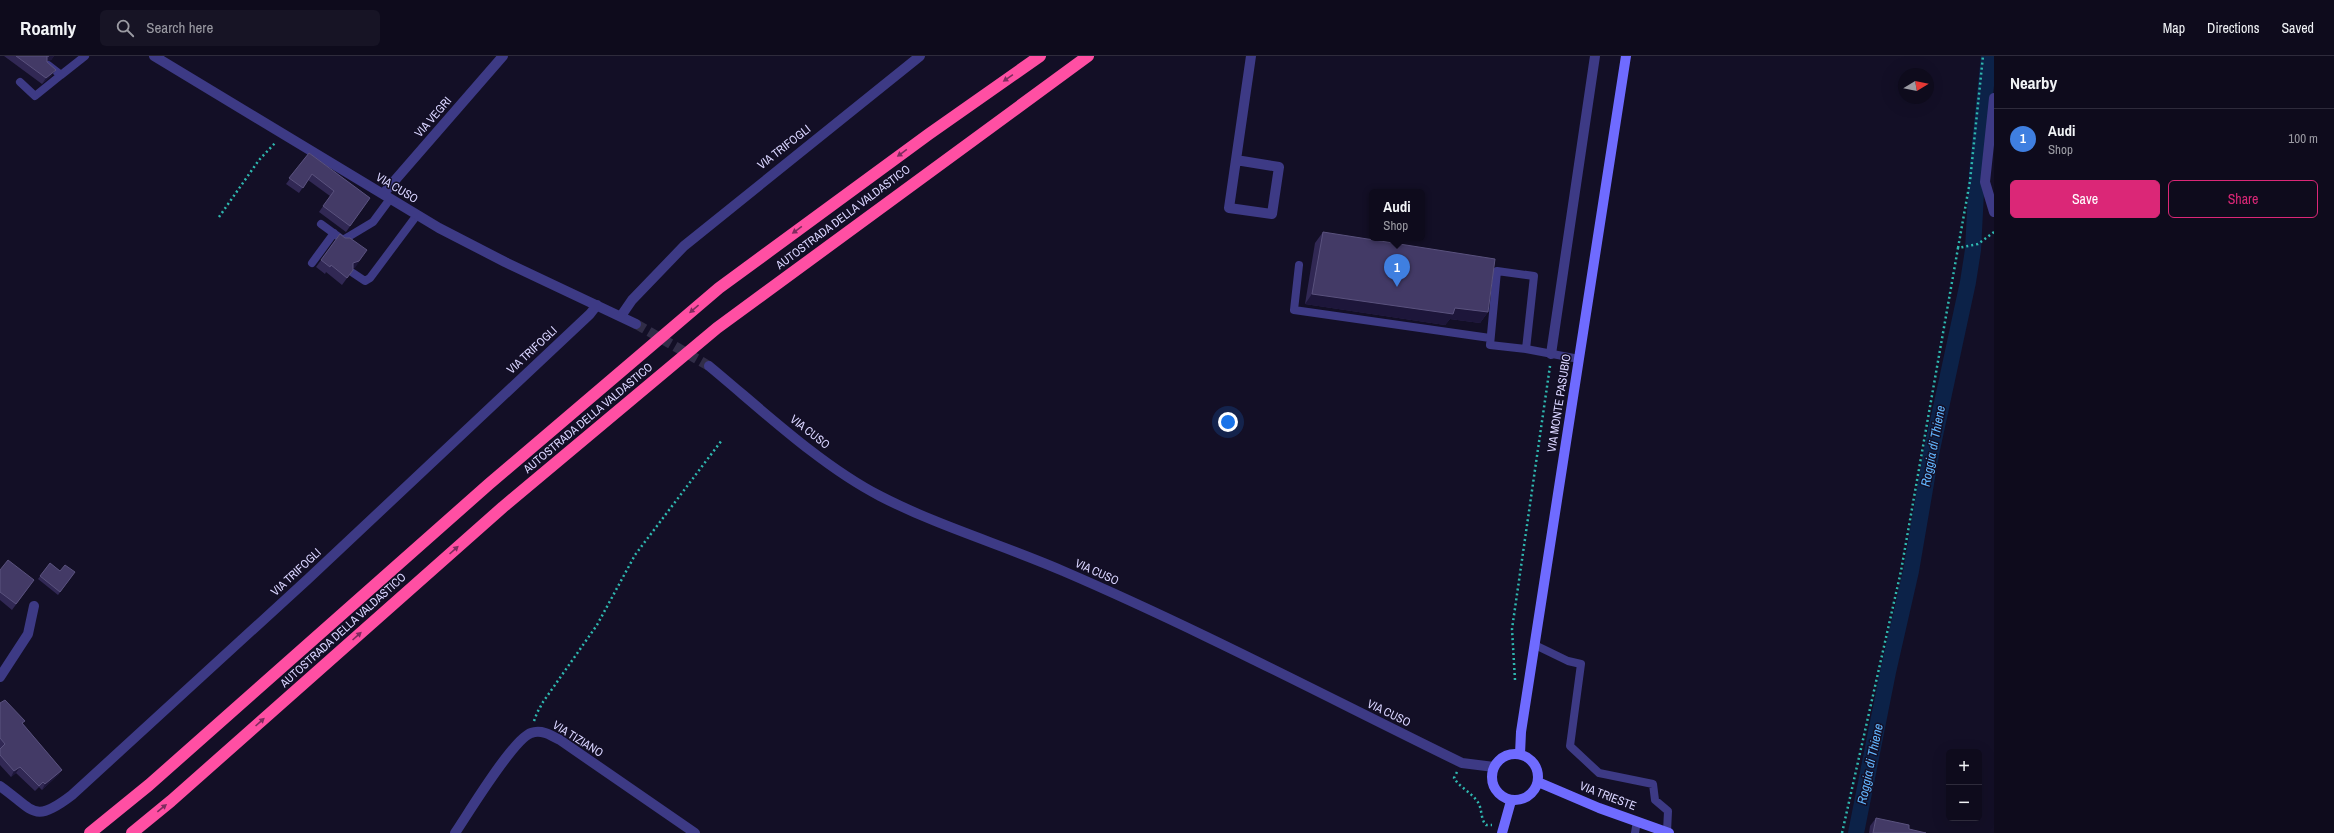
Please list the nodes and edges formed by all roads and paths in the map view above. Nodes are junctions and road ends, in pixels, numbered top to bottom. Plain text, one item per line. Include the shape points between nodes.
1 (85, 56) edge
2 (154, 56) edge
3 (503, 56) edge
4 (920, 56) edge
5 (1040, 56) edge
6 (1088, 56) edge
7 (1251, 56) edge
8 (1595, 56) edge
9 (1626, 56) edge
10 (1983, 56) edge
11 (48, 65) edge
12 (61, 75) junction
13 (20, 82) dead end
14 (1994, 98) edge
15 (283, 134) junction
16 (1236, 160) junction
17 (386, 196) junction
18 (1994, 212) edge
19 (417, 215) junction
20 (219, 217) dead end
21 (321, 224) dead end
22 (1994, 232) edge
23 (334, 233) junction
24 (1958, 248) junction
25 (312, 263) dead end
26 (1300, 265) dead end
27 (353, 273) edge
28 (597, 305) junction
29 (621, 316) junction
30 (636, 324) tunnel mouth
31 (1490, 338) junction
32 (1526, 349) junction
33 (1552, 354) junction
34 (1579, 359) junction
35 (709, 366) tunnel mouth
36 (722, 440) dead end
37 (34, 606) dead end
38 (1535, 645) junction
39 (0, 677) edge
40 (1516, 682) dead end
41 (535, 732) junction
42 (1520, 754) junction
43 (1462, 763) junction
44 (1494, 767) junction
45 (1538, 782) junction
46 (0, 786) edge
47 (1511, 801) junction
48 (1637, 822) junction
49 (1503, 829) edge
50 (90, 833) edge
51 (132, 833) edge
52 (455, 833) edge
53 (695, 833) edge
54 (1635, 833) edge
55 (1668, 833) edge
56 (1842, 833) edge

1 - 12 lane
2 - 15 street, VIA CUSO
3 - 17 street, VIA VEGRI
4 - 29 street, VIA TRIFOGLI via 684,246 632,300
5 -> 50 highway, AUTOSTRADA DELLA VALDASTICO via 718,288 489,484 155,779
51 -> 6 highway, AUTOSTRADA DELLA VALDASTICO via 503,507 717,328
7 - 16 street
8 - 33 street, VIA MONTE PASUBIO
9 - 34 main road, VIA MONTE PASUBIO
10 - 24 path via 1970,181
11 - 12 lane
12 - 13 lane via 35,96
14 - 18 street via 1985,182
15 - 17 street, VIA CUSO
15 - 20 path via 259,160
16 - 16 street via 1229,208 1272,214 1279,167
17 - 19 street, VIA CUSO
17 - 23 lane via 367,227 342,240
19 - 27 lane via 370,278 365,281
19 - 28 street, VIA CUSO via 499,259
21 - 23 lane
22 - 24 path via 1978,244
23 - 25 lane
24 - 56 path via 1901,571
26 - 31 lane via 1294,310
28 - 29 street, VIA CUSO
28 - 46 street, VIA TRIFOGLI via 308,579 72,796 46,812 40,812 27,806
29 - 30 street, VIA CUSO
31 - 32 lane via 1490,345
31 - 32 lane via 1497,271 1534,276
32 - 33 lane
33 - 34 lane
33 - 40 path via 1512,629
34 - 38 main road, VIA MONTE PASUBIO
35 - 43 street, VIA CUSO via 793,436 879,496 1062,571 1161,615
36 - 41 path via 635,555 597,625 536,713
37 - 39 street via 28,634
38 - 42 main road, VIA MONTE PASUBIO via 1520,732
38 - 55 lane via 1568,661 1581,664 1570,746 1598,773 1653,784 1654,800 1668,811
41 - 52 street, VIA TIZIANO via 523,736
41 - 53 street, VIA TIZIANO via 543,732 560,740
42 - 44 main road via 1504,756
42 - 45 main road via 1536,768
43 - 44 street, VIA CUSO
43 - 49 path via 1454,778 1475,799 1486,826
44 - 47 main road via 1491,774 1494,788 1498,794
45 - 47 main road via 1531,794
45 - 48 main road, VIA TRIESTE
47 - 49 main road
48 - 54 lane
48 - 55 main road, VIA TRIESTE

